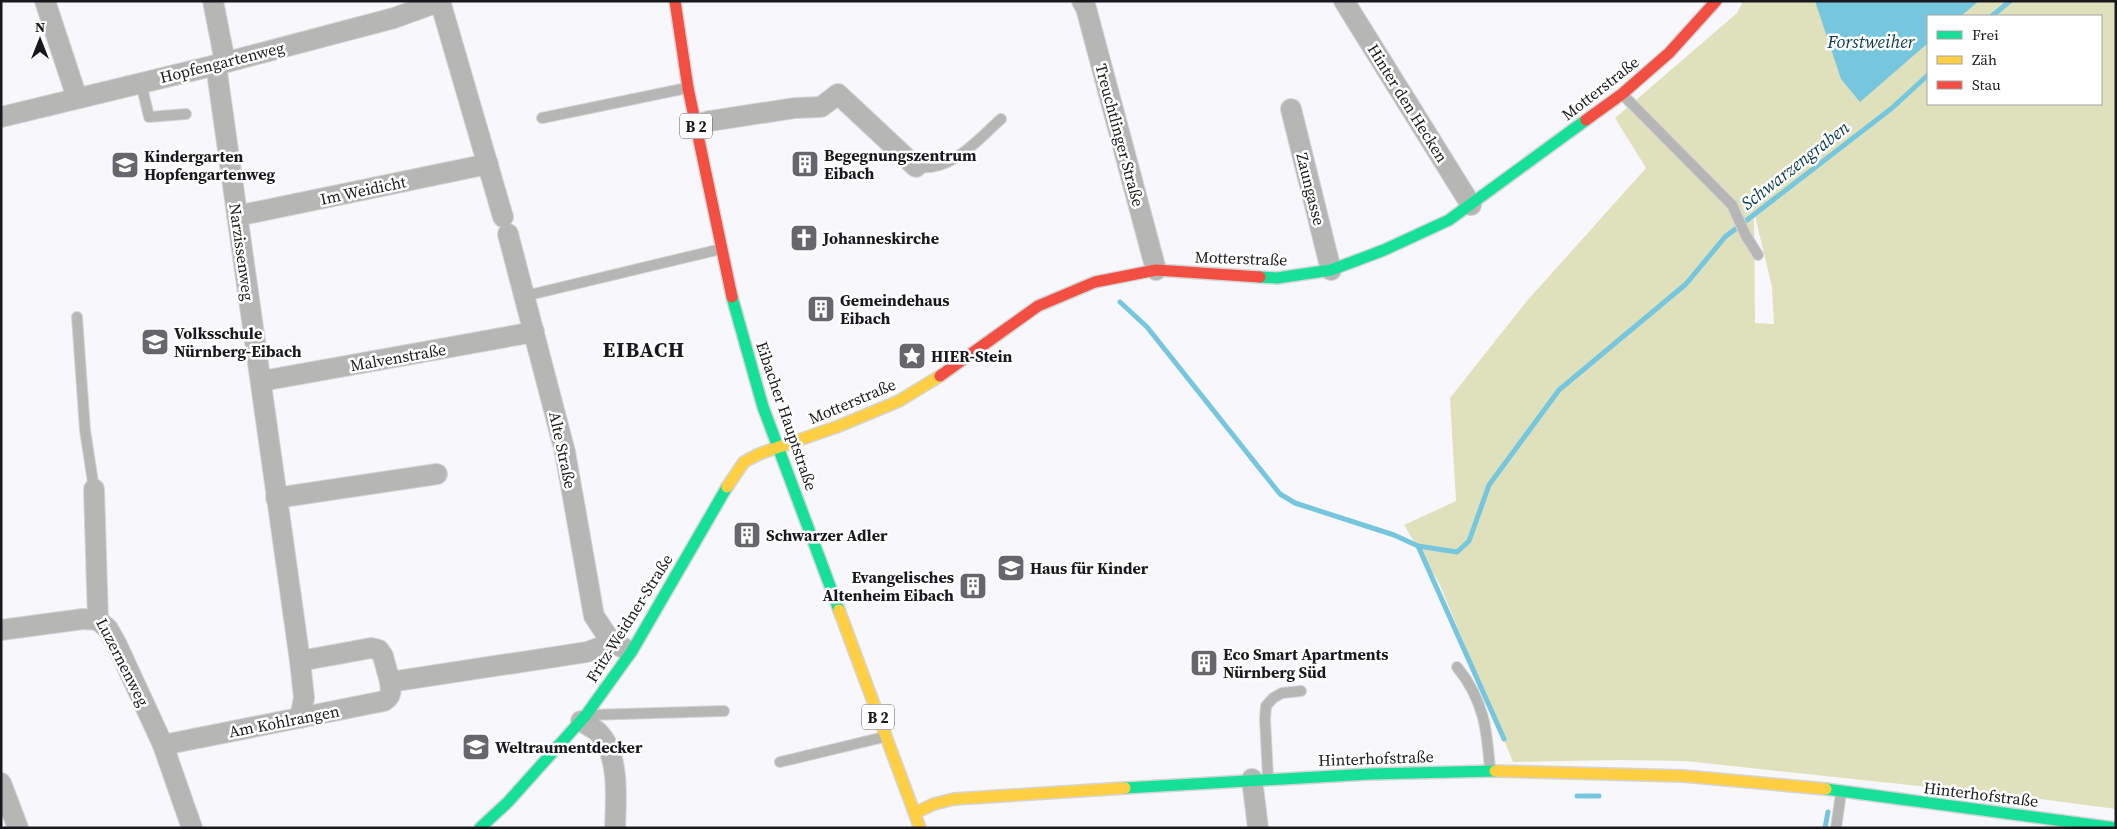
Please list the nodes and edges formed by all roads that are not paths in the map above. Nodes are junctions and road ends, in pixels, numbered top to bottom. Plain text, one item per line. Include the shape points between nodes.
1 (45, 1) edge
2 (213, 1) edge
3 (441, 1) edge
4 (675, 1) edge
5 (1082, 1) edge
6 (1344, 1) edge
7 (1715, 2) edge
8 (221, 63) junction
9 (141, 83) junction
10 (688, 88) junction
11 (1622, 94) junction
12 (77, 98) junction
13 (1291, 109) dead end
14 (186, 114) dead end
15 (1, 118) edge
16 (542, 118) dead end
17 (1001, 119) dead end
18 (696, 125) junction
19 (488, 164) junction
20 (916, 167) joint
21 (1471, 205) junction
22 (237, 216) junction
23 (720, 249) junction
24 (1758, 255) dead end
25 (1156, 270) junction
26 (1331, 270) junction
27 (525, 296) junction
28 (77, 317) dead end
29 (534, 332) junction
30 (262, 381) junction
31 (778, 446) junction
32 (437, 474) dead end
33 (94, 489) joint
34 (276, 498) junction
35 (98, 620) junction
36 (1, 630) edge
37 (612, 643) junction
38 (632, 651) junction
39 (300, 660) junction
40 (1457, 667) dead end
41 (390, 682) junction
42 (1302, 691) dead end
43 (724, 711) dead end
44 (300, 718) junction
45 (584, 718) junction
46 (885, 737) junction
47 (163, 745) junction
48 (780, 762) dead end
49 (1490, 770) junction
50 (1260, 779) junction
51 (1, 783) edge
52 (1842, 792) junction
53 (915, 813) junction
54 (18, 828) edge
55 (192, 828) edge
56 (480, 828) edge
57 (615, 828) edge
58 (920, 828) edge
59 (1258, 828) edge
60 (1836, 828) edge
61 (2116, 828) edge

1 - 12 street
2 - 8 street, Narzissenweg
3 - 8 street, Hopfengartenweg via 394,18
3 - 19 street, Alte Straße
4 - 10 street, Eibacher Hauptstraße / B 2
5 - 25 street, Treuchtlinger Straße
6 - 21 street, Hinter den Hecken
7 - 11 street, Motterstraße via 1669,53
8 - 9 street, Hopfengartenweg
8 - 22 street, Narzissenweg
9 - 12 street, Hopfengartenweg
9 - 14 lane via 149,116
10 - 16 lane
10 - 18 street, Eibacher Hauptstraße / B 2
11 - 21 street, Motterstraße
11 - 24 lane via 1732,205
12 - 15 street, Hopfengartenweg
13 - 26 street, Zaungasse
17 - 20 lane via 949,163
18 - 20 street via 794,108 821,107 838,94
18 - 23 street, Eibacher Hauptstraße / B 2
19 - 22 street, Im Weidicht
19 - 27 street, Alte Straße
21 - 26 street, Motterstraße via 1450,220
22 - 30 street, Narzissenweg
23 - 27 lane
23 - 31 street, Eibacher Hauptstraße / B 2
25 - 26 street, Motterstraße via 1277,278
25 - 31 street, Motterstraße via 1095,282 1038,306 899,401 839,426
27 - 29 street, Alte Straße
28 - 33 lane via 85,430
29 - 30 street, Malvenstraße
29 - 37 street, Alte Straße via 565,452 594,616
30 - 34 street, Narzissenweg
31 - 38 street, Fritz-Weidner-Straße via 739,467
31 - 46 street, Eibacher Hauptstraße / B 2
32 - 34 street
33 - 35 street, Luzernenweg
34 - 39 street, Narzissenweg
35 - 36 street via 83,619
35 - 47 street, Luzernenweg via 108,629 117,645
37 - 38 street
37 - 41 street via 587,652
38 - 45 street, Fritz-Weidner-Straße
39 - 41 street via 371,648 379,650 383,656
39 - 44 street, Narzissenweg via 304,698
40 - 49 lane via 1484,718
41 - 44 street, Am Kohlrangen via 389,698 384,701
42 - 50 lane via 1282,693 1266,706
43 - 45 lane
44 - 47 street, Am Kohlrangen
45 - 56 street, Fritz-Weidner-Straße
45 - 57 street via 609,748 617,789
46 - 48 lane
46 - 53 street, Eibacher Hauptstraße / B 2
47 - 55 street, Luzernenweg
49 - 50 street, Hinterhofstraße
49 - 52 street, Hinterhofstraße via 1684,776
50 - 53 street, Hinterhofstraße via 954,799
50 - 59 street
51 - 54 street
52 - 60 lane
52 - 61 street, Hinterhofstraße
53 - 58 street, Eibacher Hauptstraße / B 2

